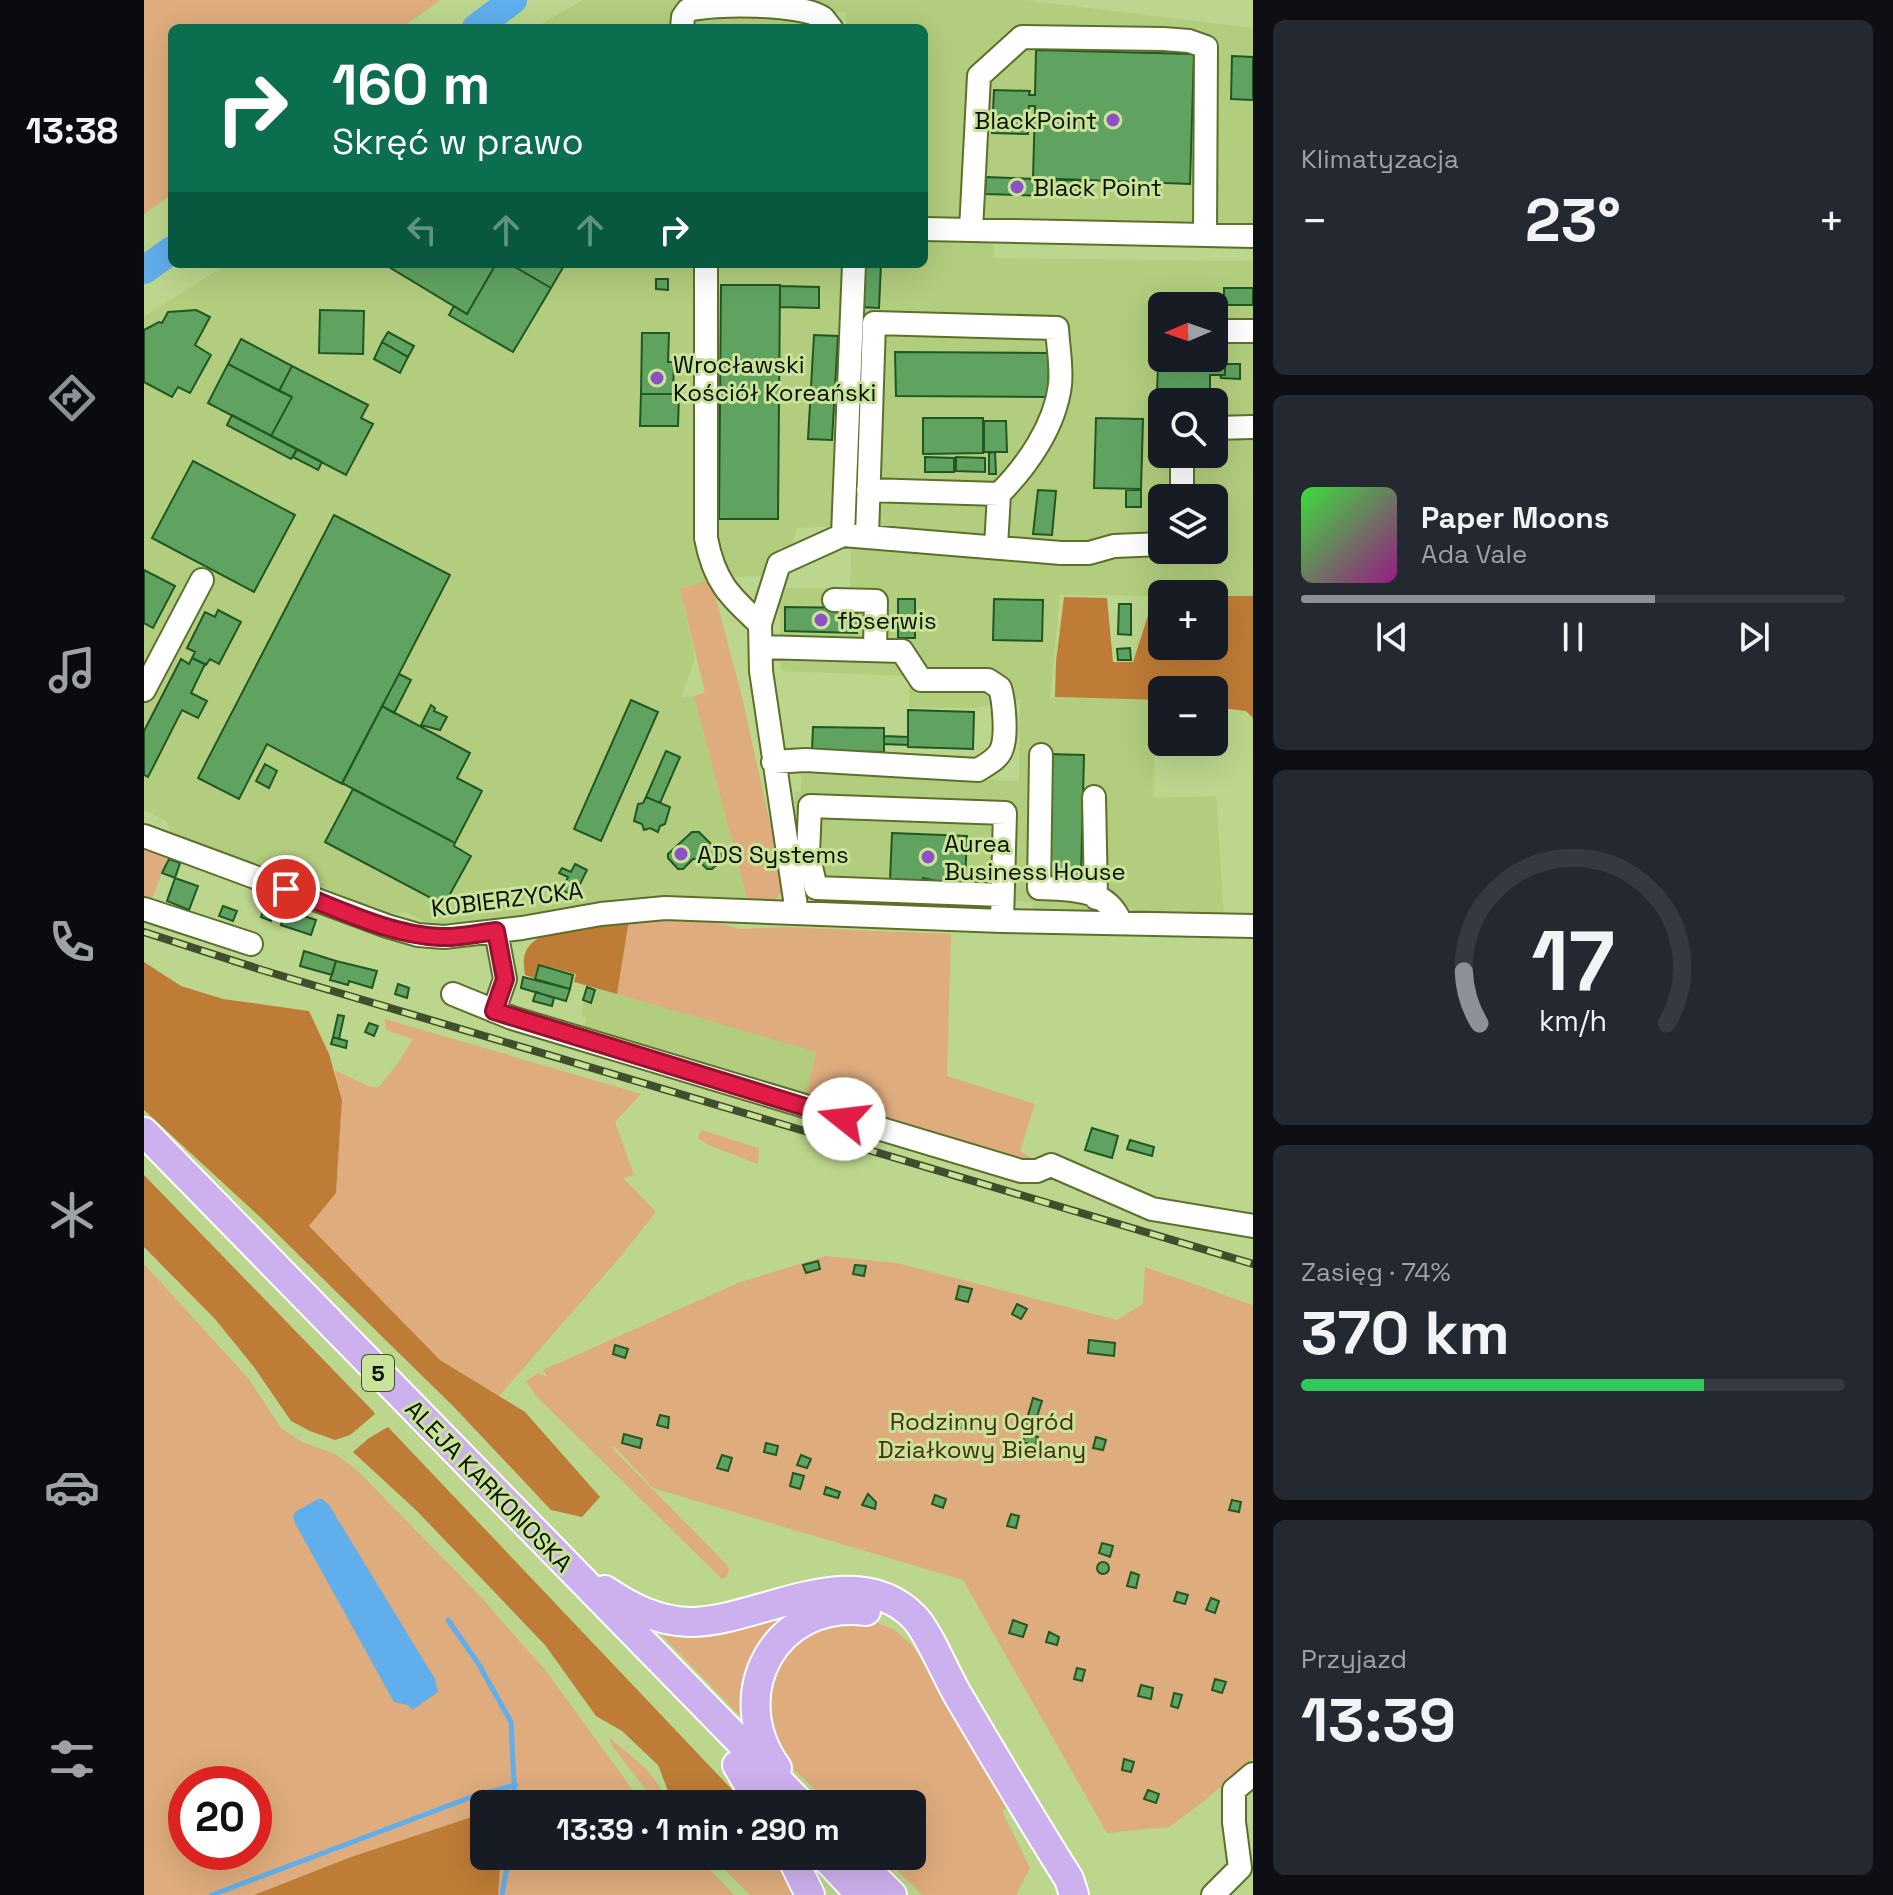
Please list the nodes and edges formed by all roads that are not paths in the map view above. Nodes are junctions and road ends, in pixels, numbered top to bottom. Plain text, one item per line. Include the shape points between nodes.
1 (682, 24) edge
2 (828, 24) edge
3 (928, 229) edge
4 (971, 230) junction
5 (1205, 234) junction
6 (1253, 236) edge
7 (706, 268) edge
8 (854, 268) edge
9 (1228, 331) edge
10 (1253, 331) edge
11 (1253, 427) edge
12 (1228, 428) edge
13 (868, 490) junction
14 (999, 494) junction
15 (843, 535) junction
16 (867, 536) junction
17 (1148, 545) edge
18 (996, 547) junction
19 (202, 580) dead end
20 (834, 600) dead end
21 (760, 624) junction
22 (761, 647) junction
23 (875, 650) junction
24 (144, 690) edge
25 (1041, 755) dead end
26 (773, 762) junction
27 (1094, 797) dead end
28 (144, 836) edge
29 (1002, 895) junction
30 (1096, 898) junction
31 (144, 909) edge
32 (797, 913) junction
33 (1002, 921) junction
34 (1121, 923) junction
35 (1253, 926) edge
36 (496, 931) junction
37 (251, 944) dead end
38 (453, 994) dead end
39 (494, 1011) junction
40 (144, 1132) edge
41 (144, 1154) edge
42 (1253, 1226) edge
43 (567, 1566) junction
44 (938, 1660) junction
45 (737, 1765) junction
46 (1253, 1774) edge
47 (752, 1790) edge
48 (761, 1790) edge
49 (788, 1790) edge
50 (793, 1790) edge
51 (798, 1870) edge
52 (837, 1870) edge
53 (867, 1870) edge
54 (1072, 1887) edge
55 (810, 1895) edge
56 (861, 1895) edge
57 (892, 1895) edge
58 (1213, 1895) edge

1 - 2 street via 688,10 718,4 804,10
3 - 4 street
4 - 5 street
4 - 5 street via 979,76 1022,37 1147,39 1206,47
5 - 6 street
7 - 21 street via 706,538 731,598
8 - 15 street
9 - 10 street
11 - 12 street
13 - 14 street
13 - 14 street via 874,323 1057,328 1060,385 1052,418
13 - 16 street
14 - 18 street
15 - 16 street
15 - 21 street via 782,556
16 - 18 street
17 - 18 street via 1089,553
19 - 24 street
20 - 23 street via 876,601
21 - 22 street
22 - 23 street
22 - 26 street
23 - 26 street via 902,651 921,680 988,680 1000,688 1002,748 994,760 978,770
25 - 30 street via 1039,888 1083,890
26 - 32 street
27 - 30 street
28 - 36 street, KOBIERZYCKA via 404,932 444,937
29 - 29 street via 1005,813 810,806 808,854 816,888
29 - 33 street
30 - 34 street via 1115,909
31 - 37 street
32 - 33 street, KOBIERZYCKA
32 - 36 street, KOBIERZYCKA via 655,909
33 - 34 street, KOBIERZYCKA
34 - 35 street, KOBIERZYCKA
36 - 39 street via 505,979
38 - 39 street
39 - 42 street via 1021,1171 1051,1165 1152,1209
40 - 43 main road, ALEJA KARKONOSKA / 5
41 - 45 main road, ALEJA KARKONOSKA / 5
43 - 44 main road via 639,1610 677,1621 707,1620 830,1591 874,1595 917,1620
43 - 49 main road, ALEJA KARKONOSKA / 5
44 - 50 main road via 912,1632 870,1612 848,1609 813,1616 782,1637 763,1665 756,1710 767,1751
44 - 54 main road
45 - 47 main road
45 - 48 main road, ALEJA KARKONOSKA / 5
46 - 58 street via 1234,1790 1240,1868
51 - 55 main road
52 - 56 main road
53 - 57 main road

